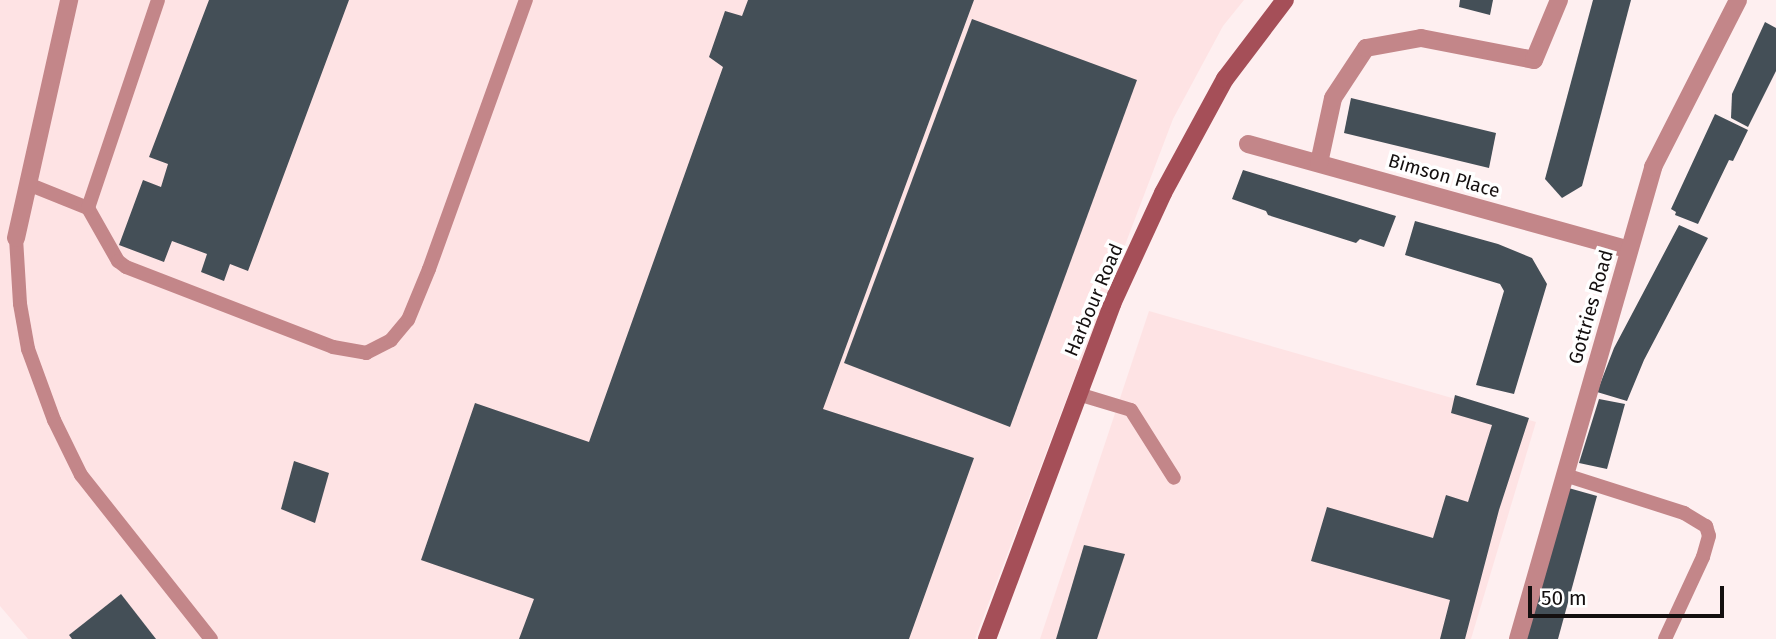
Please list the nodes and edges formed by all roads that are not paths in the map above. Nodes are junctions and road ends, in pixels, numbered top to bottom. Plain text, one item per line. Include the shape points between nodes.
1 (69, 0) edge
2 (158, 0) edge
3 (526, 0) edge
4 (1285, 0) edge
5 (1559, 0) edge
6 (1738, 0) edge
7 (1248, 144) dead end
8 (1319, 163) junction
9 (28, 184) junction
10 (88, 208) junction
11 (16, 238) joint
12 (1629, 250) junction
13 (1078, 394) junction
14 (1565, 475) junction
15 (1174, 478) dead end
16 (211, 639) edge
17 (987, 639) edge
18 (1518, 639) edge
19 (1665, 639) edge

1 - 9 street
2 - 10 lane
3 - 10 lane via 408,320 391,340 366,353 333,347 126,267
4 - 13 street, Harbour Road via 1225,79 1163,193 1112,303
5 - 8 street via 1534,60 1421,38 1367,48 1332,98
6 - 12 street, Gottries Road via 1653,167
7 - 8 street, Bimson Place
8 - 12 street, Bimson Place
9 - 10 lane
9 - 11 street
11 - 16 lane via 28,349 81,475
12 - 14 street, Gottries Road
13 - 15 lane via 1131,410
13 - 17 street, Harbour Road
14 - 18 street, Gottries Road
14 - 19 lane via 1684,513 1706,526 1709,536 1703,557

